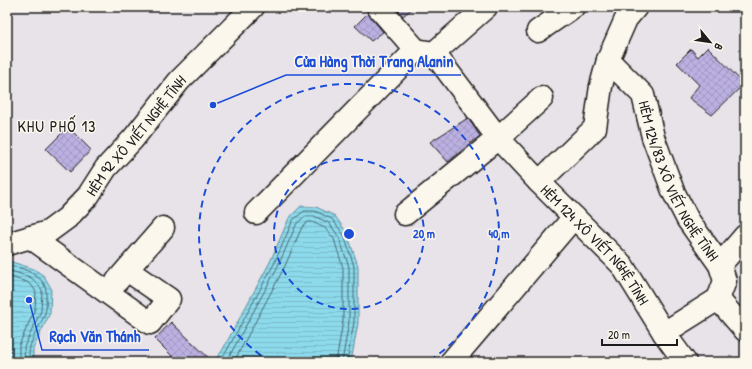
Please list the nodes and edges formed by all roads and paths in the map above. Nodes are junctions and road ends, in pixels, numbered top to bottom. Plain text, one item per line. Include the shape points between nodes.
1 (253, 7) edge
2 (378, 7) edge
3 (486, 7) edge
4 (573, 7) edge
5 (627, 11) edge
6 (538, 31) dead end
7 (425, 51) junction
8 (608, 60) junction
9 (542, 98) dead end
10 (498, 138) junction
11 (532, 182) junction
12 (256, 212) dead end
13 (405, 214) dead end
14 (574, 217) junction
15 (163, 228) dead end
16 (745, 236) edge
17 (30, 237) junction
18 (7, 244) edge
19 (720, 265) junction
20 (127, 270) junction
21 (107, 292) junction
22 (718, 299) junction
23 (745, 330) edge
24 (664, 333) junction
25 (451, 362) edge
26 (685, 362) edge

1 - 17 street, HẺM 92 XÔ VIẾT NGHỆ TĨNH via 179,81 133,139 106,168 88,196 67,218 48,232
2 - 7 street
3 - 7 street
4 - 6 street
5 - 8 street, HẺM 124 XÔ VIẾT NGHỆ TĨNH
7 - 10 street
7 - 12 street
8 - 11 street, HẺM 124 XÔ VIẾT NGHỆ TĨNH via 595,128
8 - 19 street, HẺM 124/83 XÔ VIẾT NGHỆ TĨNH via 643,95 653,137 673,191 688,220
9 - 10 street
10 - 11 street
10 - 13 street
11 - 14 street, HẺM 124 XÔ VIẾT NGHỆ TĨNH
14 - 24 street, HẺM 124 XÔ VIẾT NGHỆ TĨNH via 622,265
14 - 25 street
15 - 20 street
16 - 19 street
17 - 18 street, HẺM 92 XÔ VIẾT NGHỆ TĨNH
17 - 21 street
19 - 22 street via 725,281
20 - 21 street
20 - 21 street via 169,299 150,324
22 - 23 street
22 - 24 street
24 - 26 street, HẺM 124 XÔ VIẾT NGHỆ TĨNH

